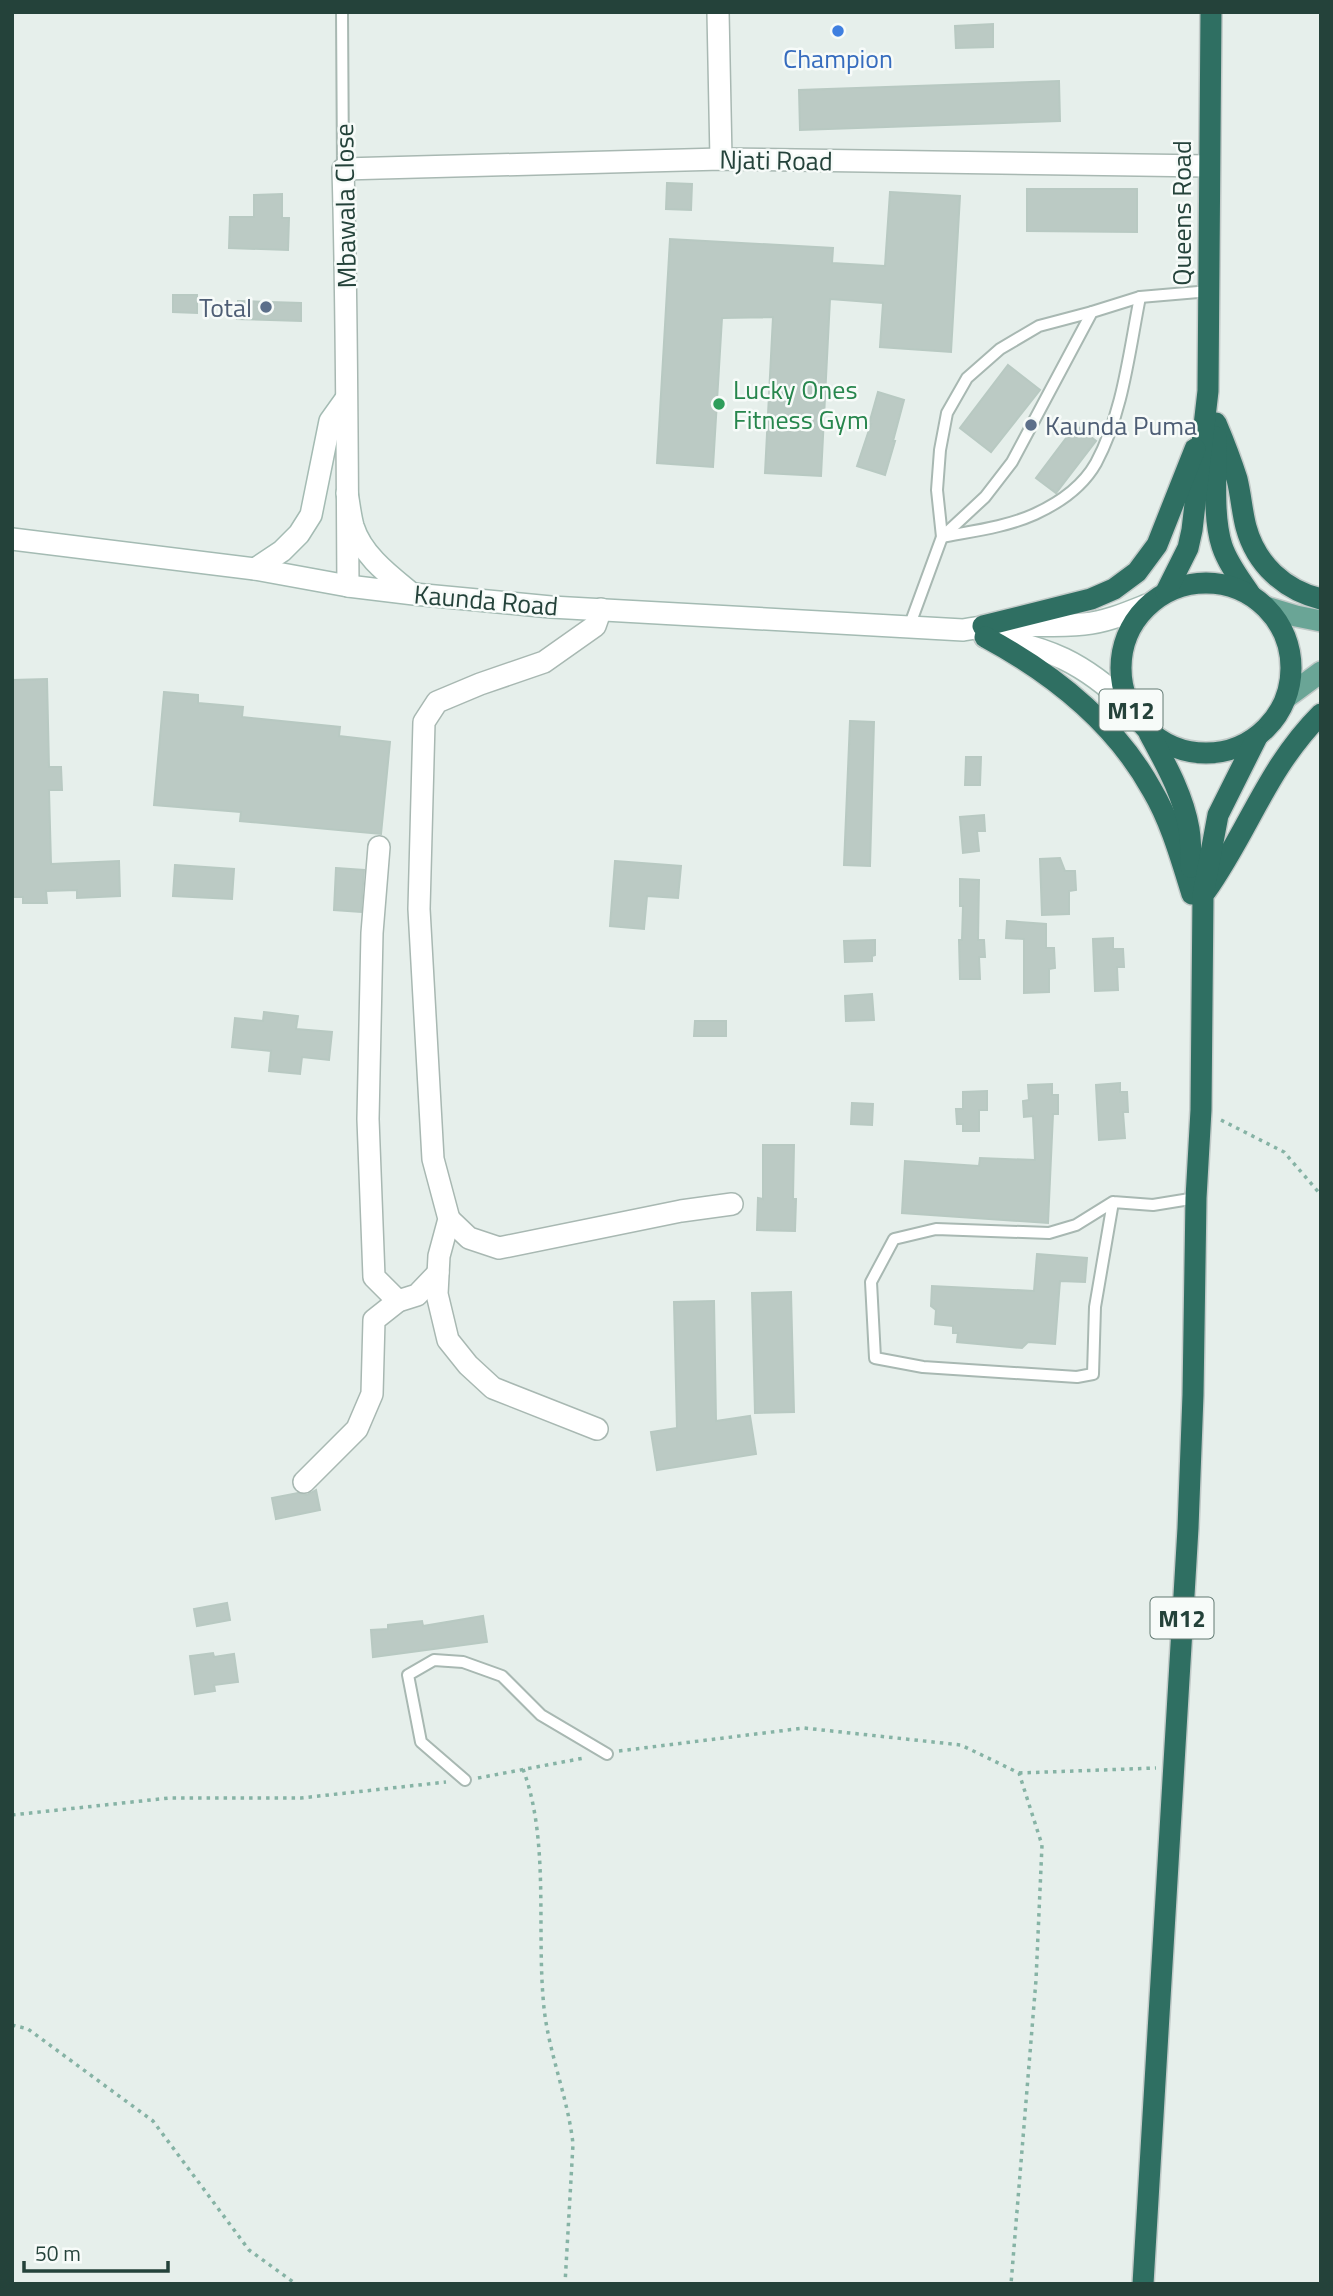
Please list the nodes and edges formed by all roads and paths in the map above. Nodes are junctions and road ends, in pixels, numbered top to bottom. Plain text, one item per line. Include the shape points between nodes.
1 (342, 12) edge
2 (719, 12) edge
3 (1211, 12) edge
4 (722, 159) junction
5 (1208, 166) junction
6 (343, 169) junction
7 (1210, 291) junction
8 (1140, 297) junction
9 (1092, 313) junction
10 (345, 400) junction
11 (1209, 421) junction
12 (347, 493) junction
13 (942, 537) junction
14 (12, 538) edge
15 (254, 569) junction
16 (348, 586) junction
17 (1166, 592) junction
18 (414, 594) junction
19 (1321, 599) edge
20 (1258, 600) junction
21 (1147, 605) junction
22 (601, 609) junction
23 (1321, 621) edge
24 (909, 627) junction
25 (977, 631) junction
26 (1321, 672) edge
27 (1287, 697) junction
28 (1130, 707) junction
29 (1321, 714) edge
30 (1149, 732) junction
31 (1257, 737) junction
32 (379, 847) dead end
33 (1198, 895) junction
34 (1201, 1110) junction
35 (1321, 1195) edge
36 (1196, 1198) junction
37 (1114, 1202) junction
38 (732, 1204) dead end
39 (449, 1219) junction
40 (438, 1273) junction
41 (374, 1277) junction
42 (398, 1301) junction
43 (374, 1320) junction
44 (597, 1429) dead end
45 (304, 1482) dead end
46 (607, 1754) junction
47 (1173, 1768) junction
48 (523, 1769) junction
49 (1018, 1773) junction
50 (465, 1780) junction
51 (12, 1815) edge
52 (12, 2025) edge
53 (296, 2284) edge
54 (565, 2284) edge
55 (1011, 2284) edge
56 (1143, 2284) edge

1 - 6 lane, Mbawala Close
2 - 4 street
3 - 5 highway, Queens Road / M12
4 - 5 street, Njati Road
4 - 6 street, Njati Road
5 - 7 highway, Queens Road / M12
6 - 10 street, Mbawala Close
7 - 8 lane
7 - 11 highway, Queens Road / M12
8 - 9 lane
8 - 13 lane via 1112,424 1095,465 1067,496 1035,514
9 - 13 lane via 1012,462 985,497
9 - 13 lane via 1039,326 1000,349 967,377 947,413 940,450 937,490
10 - 12 street, Mbawala Close
10 - 15 street via 330,421 311,515 282,551
11 - 17 highway, M12 via 1188,548
11 - 19 highway via 1229,454 1258,556 1284,582
11 - 20 highway, M12 via 1222,545 1230,565
11 - 25 highway via 1157,545 1137,572 1091,599
12 - 16 street
12 - 18 street via 354,528 371,556
13 - 24 lane
14 - 15 street, Kaunda Road
15 - 16 street, Kaunda Road
16 - 18 street, Kaunda Road
17 - 20 highway, M12 via 1194,583 1223,583
17 - 21 highway, M12
18 - 22 street, Kaunda Road
20 - 23 main road via 1296,617
20 - 27 highway, M12 via 1281,626 1290,649
21 - 25 street, Kaunda Road via 1086,624
21 - 28 highway, M12 via 1130,627 1122,653 1121,681
22 - 24 street, Kaunda Road
22 - 39 street via 595,626 544,662 437,702 424,722 419,909 433,1159
24 - 25 street, Kaunda Road
25 - 28 street, Kaunda Road via 1022,642 1076,664
25 - 33 highway via 1067,690 1115,736 1157,799
26 - 27 main road
27 - 31 highway, M12 via 1275,719
28 - 30 highway, M12
29 - 33 highway via 1281,760 1222,869
30 - 31 highway, M12 via 1173,747 1202,754 1231,751
30 - 33 highway, M12 via 1185,813
31 - 33 highway, M12 via 1218,815
32 - 41 street via 372,933 368,1119
33 - 34 highway, M12 via 1204,952
34 - 35 path via 1284,1152
34 - 36 highway, M12
36 - 37 lane via 1153,1205
36 - 47 highway, M12 via 1193,1395
37 - 37 lane via 1076,1225 1049,1233 936,1229 894,1239 871,1282 875,1358 923,1367 1077,1377 1093,1374 1095,1307
38 - 39 street via 499,1248 469,1238
39 - 40 street
40 - 42 street via 416,1295
40 - 44 street via 437,1294 448,1340 468,1365 493,1388
41 - 42 street
41 - 43 street
42 - 43 street
43 - 45 street via 372,1394 357,1429
46 - 48 path
46 - 49 path via 804,1728 961,1745
46 - 50 lane via 541,1716 502,1676 463,1662 434,1660 408,1675 421,1742
47 - 49 path
47 - 56 highway, M12
48 - 50 path
48 - 54 path via 537,1828 544,2010 571,2124
49 - 55 path via 1042,1845 1034,2019
50 - 51 path via 301,1798 169,1798
52 - 53 path via 28,2029 153,2121 249,2250

